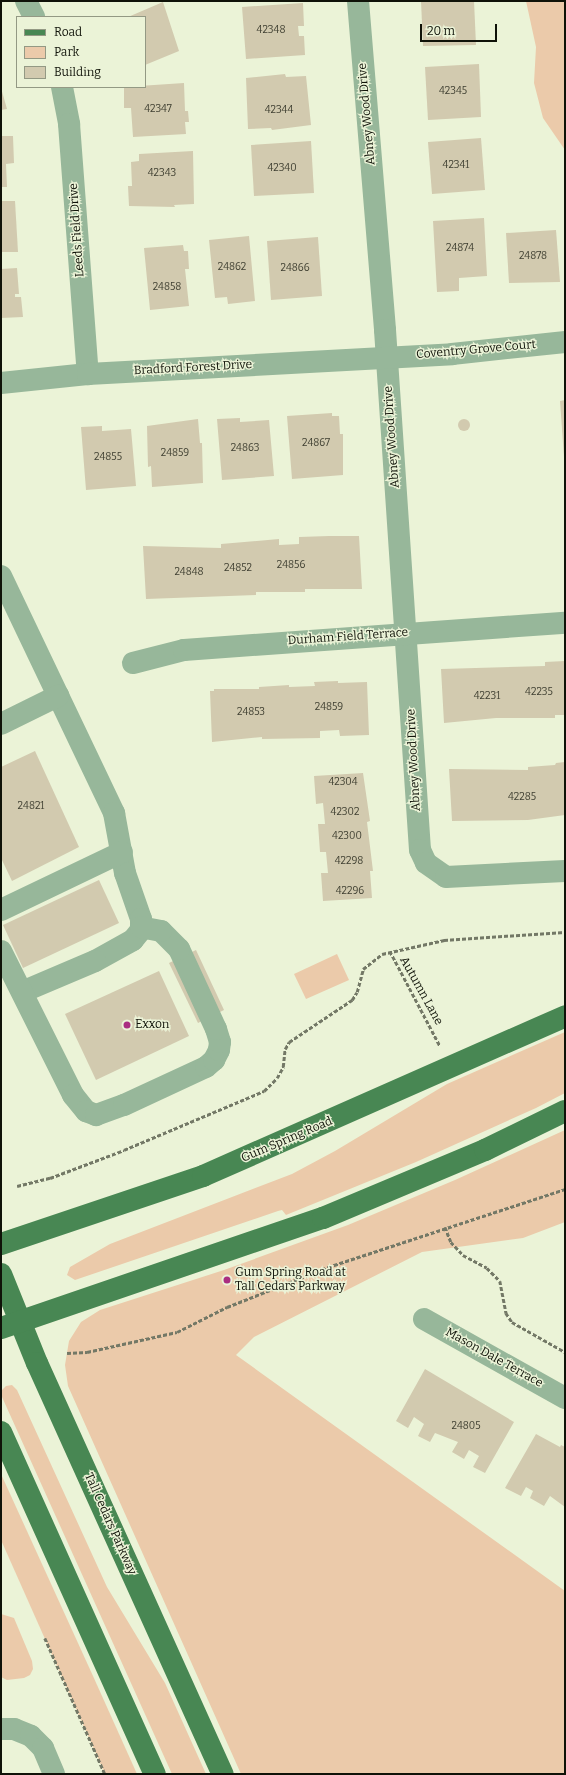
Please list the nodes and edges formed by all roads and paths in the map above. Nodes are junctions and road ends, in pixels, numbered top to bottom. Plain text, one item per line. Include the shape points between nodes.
1 (26, 1) edge
2 (358, 1) edge
3 (34, 16) edge
4 (62, 88) edge
5 (565, 342) edge
6 (386, 357) junction
7 (88, 374) junction
8 (1, 383) edge
9 (1, 576) edge
10 (565, 623) edge
11 (406, 633) junction
12 (134, 662) dead end
13 (58, 696) junction
14 (1, 724) edge
15 (122, 852) junction
16 (565, 871) edge
17 (1, 910) edge
18 (141, 927) junction
19 (565, 932) edge
20 (1, 951) edge
21 (390, 951) junction
22 (22, 992) junction
23 (565, 1016) edge
24 (437, 1039) dead end
25 (565, 1111) edge
26 (17, 1186) dead end
27 (565, 1189) edge
28 (446, 1227) junction
29 (1, 1244) edge
30 (1, 1274) edge
31 (424, 1319) dead end
32 (10, 1324) edge
33 (565, 1352) edge
34 (67, 1353) dead end
35 (565, 1398) edge
36 (1, 1432) edge
37 (45, 1638) dead end
38 (1, 1729) edge
39 (54, 1774) edge
40 (105, 1774) edge
41 (154, 1774) edge
42 (223, 1774) edge

1 - 3 street
2 - 6 street, Abney Wood Drive
4 - 7 street, Leeds Field Drive via 69,124
5 - 6 street, Coventry Grove Court via 452,354
6 - 7 street, Bradford Forest Drive
6 - 11 street, Abney Wood Drive
7 - 8 street, Bradford Forest Drive
9 - 13 street
10 - 11 street, Durham Field Terrace
11 - 12 street, Durham Field Terrace via 184,650
11 - 16 street, Abney Wood Drive via 419,841 426,863 441,875 453,878
13 - 14 street
13 - 15 street via 114,813
15 - 17 street
15 - 18 street via 125,873
18 - 22 street via 133,940 115,951
18 - 22 street via 161,931 179,949 220,1042 214,1060 206,1067 106,1113 96,1115 86,1111 73,1095
19 - 21 path via 444,940
20 - 22 street
21 - 24 path, Autumn Lane
21 - 26 path via 372,959 363,969 357,992 352,1000 289,1042 285,1049 283,1067 277,1078 264,1091 124,1150 50,1178
23 - 29 main road, Gum Spring Road via 203,1176
25 - 32 main road via 485,1150 323,1218
27 - 28 path
28 - 33 path via 451,1242 463,1255 487,1268 500,1281 506,1313 512,1322
28 - 34 path via 328,1267 227,1307 177,1332 87,1352
30 - 32 main road, Tall Cedars Parkway
31 - 35 street, Mason Dale Terrace
32 - 42 main road, Tall Cedars Parkway
36 - 41 main road
37 - 40 path
38 - 39 street via 14,1729 31,1736 43,1748

